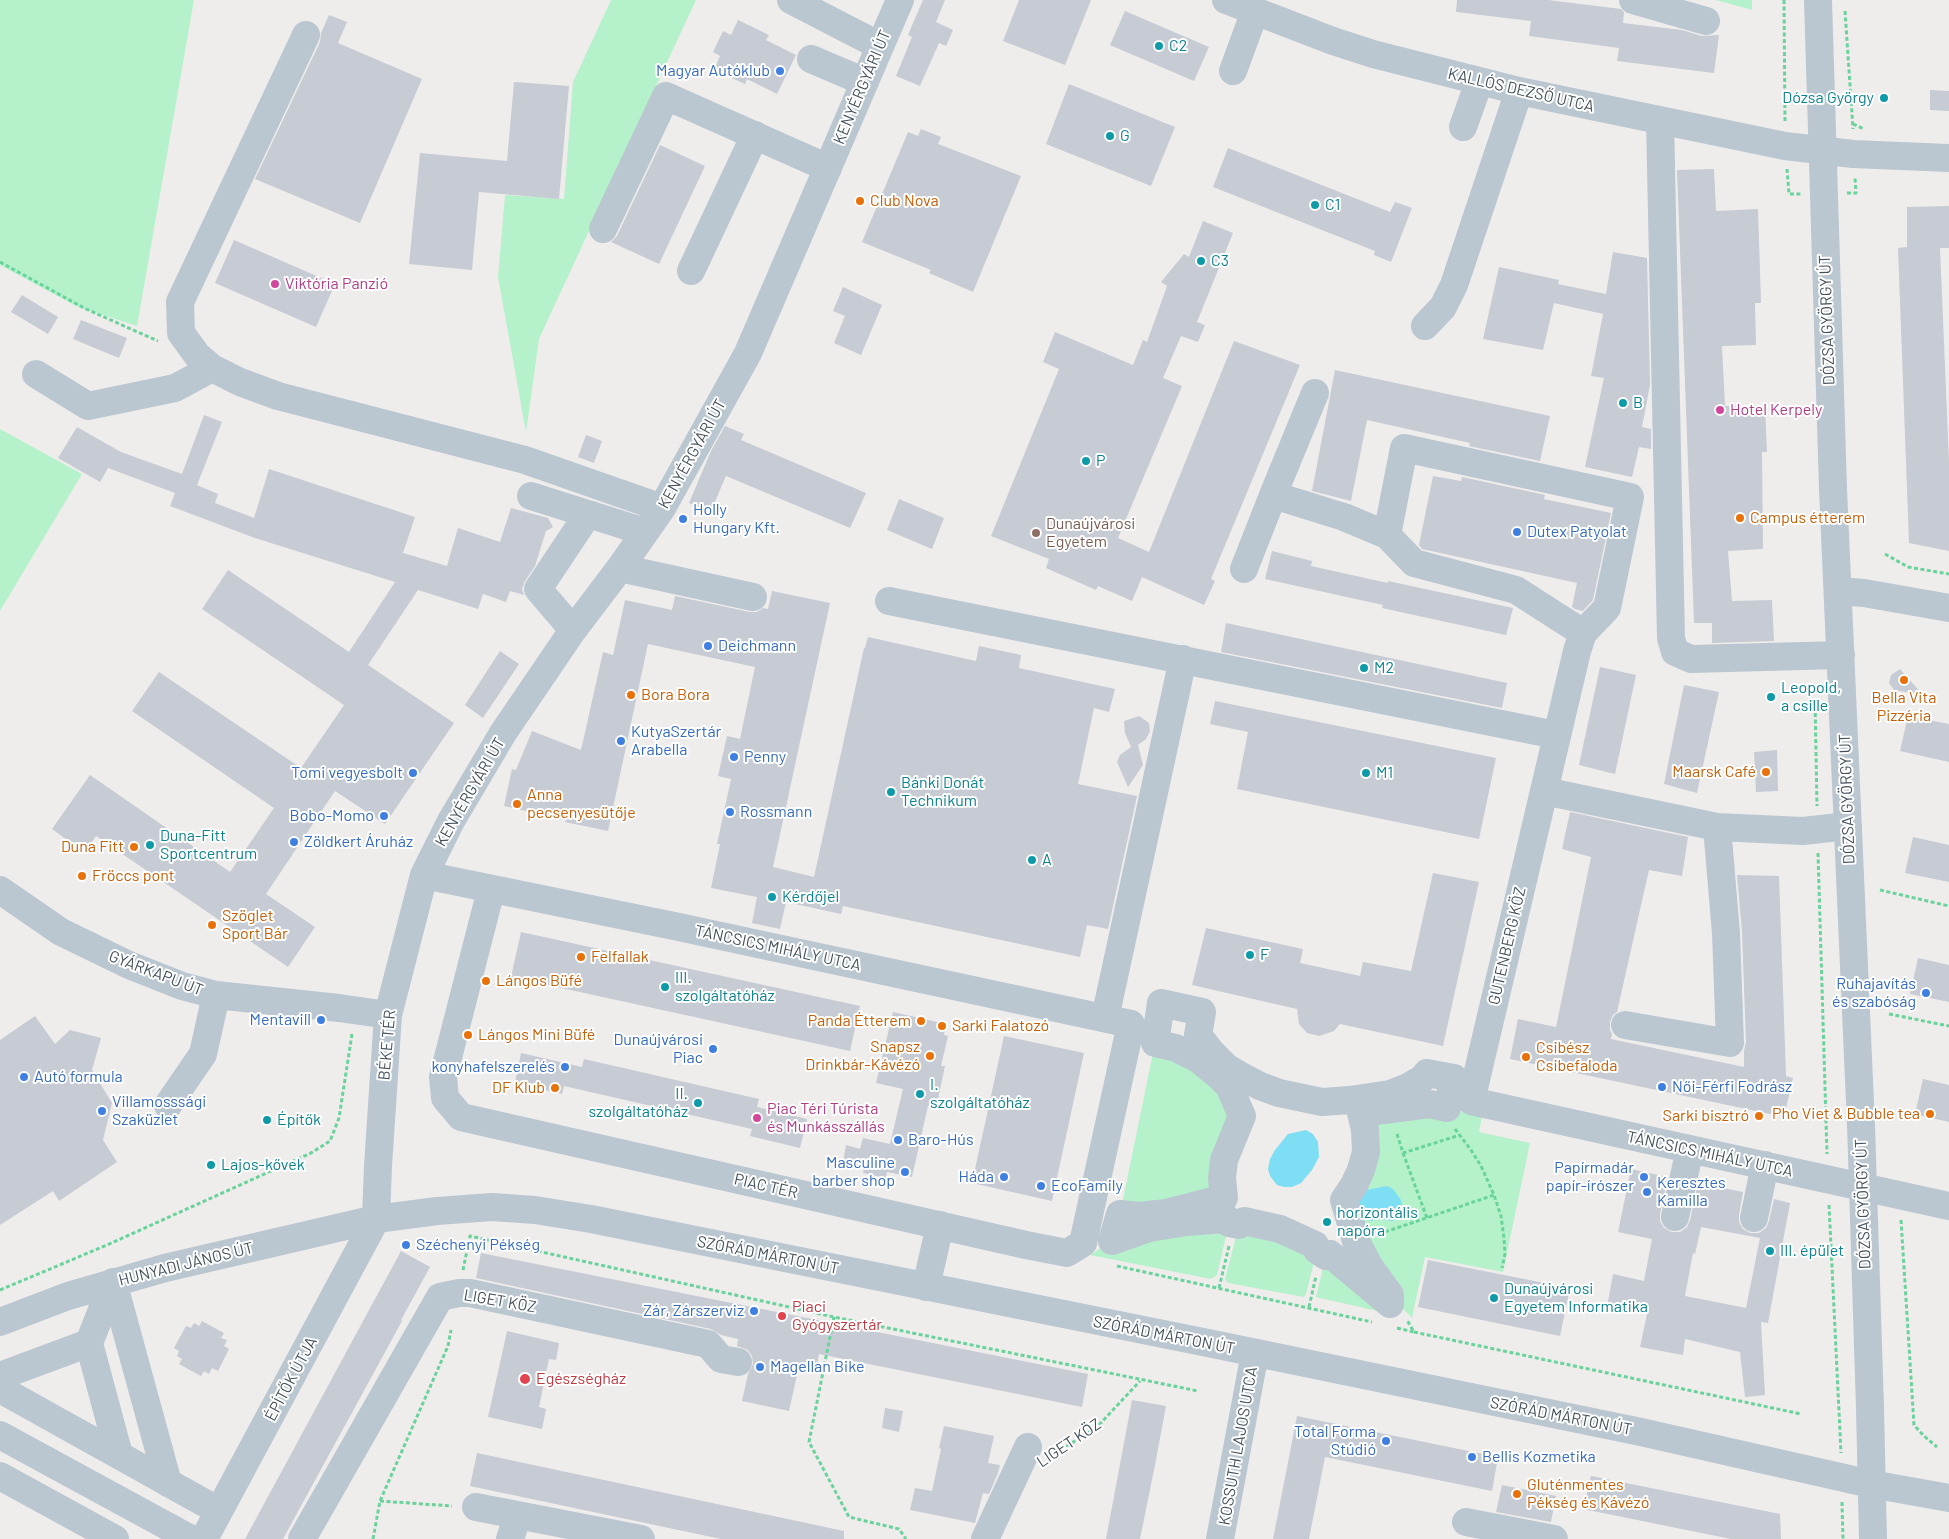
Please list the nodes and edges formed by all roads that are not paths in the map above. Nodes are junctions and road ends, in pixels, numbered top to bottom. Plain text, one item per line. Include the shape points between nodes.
1 (791, 0) edge
2 (900, 0) edge
3 (1226, 0) edge
4 (1633, 0) edge
5 (1818, 0) edge
6 (1255, 11) junction
7 (1706, 21) dead end
8 (306, 35) dead end
9 (880, 46) junction
10 (811, 59) dead end
11 (1233, 71) dead end
12 (865, 82) junction
13 (1479, 82) junction
14 (1519, 91) junction
15 (1660, 120) junction
16 (1464, 127) dead end
17 (755, 136) junction
18 (1823, 151) junction
19 (1949, 158) edge
20 (828, 168) junction
21 (603, 229) dead end
22 (691, 271) dead end
23 (1425, 326) dead end
24 (212, 368) junction
25 (36, 374) dead end
26 (1315, 393) dead end
27 (1273, 495) junction
28 (531, 496) dead end
29 (662, 508) junction
30 (588, 514) junction
31 (645, 532) junction
32 (1387, 535) junction
33 (620, 568) junction
34 (1244, 569) dead end
35 (1838, 591) junction
36 (753, 597) dead end
37 (889, 601) dead end
38 (1949, 608) edge
39 (574, 630) junction
40 (1583, 633) junction
41 (1841, 655) junction
42 (1183, 660) junction
43 (1556, 736) junction
44 (1544, 790) junction
45 (1848, 826) junction
46 (1718, 827) junction
47 (424, 875) junction
48 (0, 890) edge
49 (491, 890) junction
50 (216, 995) junction
51 (388, 1015) junction
52 (1105, 1018) junction
53 (1131, 1024) joint
54 (1625, 1025) dead end
55 (1471, 1101) joint
56 (168, 1105) dead end
57 (1690, 1149) junction
58 (1766, 1165) junction
59 (1863, 1187) junction
60 (1949, 1206) edge
61 (1675, 1217) dead end
62 (1754, 1218) dead end
63 (376, 1219) junction
64 (940, 1225) junction
65 (1356, 1241) joint
66 (113, 1282) junction
67 (926, 1287) junction
68 (0, 1322) edge
69 (89, 1343) junction
70 (1255, 1353) junction
71 (738, 1362) dead end
72 (0, 1376) edge
73 (0, 1389) edge
74 (0, 1435) edge
75 (1036, 1454) road end
76 (119, 1455) junction
77 (0, 1476) edge
78 (168, 1483) junction
79 (1871, 1484) junction
80 (1949, 1498) edge
81 (476, 1508) road end
82 (219, 1511) junction
83 (1466, 1522) dead end
84 (514, 1527) edge
85 (115, 1539) edge
86 (191, 1539) edge
87 (204, 1539) edge
88 (302, 1539) edge
89 (641, 1539) edge
90 (985, 1539) edge
91 (1220, 1539) edge
92 (1554, 1539) edge
93 (1872, 1539) edge

1 - 9 street
2 - 9 street, KENYÉRGYÁRI ÚT
3 - 6 street, KALLÓS DEZSŐ UTCA
4 - 7 street
5 - 18 street, DÓZSA GYÖRGY ÚT
6 - 11 street
6 - 13 street, KALLÓS DEZSŐ UTCA via 1372,54
8 - 24 street via 180,302 181,332 196,355
9 - 12 street, KENYÉRGYÁRI ÚT
10 - 12 street
12 - 20 street, KENYÉRGYÁRI ÚT
13 - 14 street, KALLÓS DEZSŐ UTCA
13 - 16 street
14 - 15 street, KALLÓS DEZSŐ UTCA
14 - 23 street via 1454,285 1443,307
15 - 18 street, KALLÓS DEZSŐ UTCA
15 - 41 street via 1671,638 1675,652 1691,659
17 - 20 street
17 - 21 street via 666,96
17 - 22 street
18 - 19 street, KALLÓS DEZSŐ UTCA
18 - 35 street, DÓZSA GYÖRGY ÚT
20 - 29 street, KENYÉRGYÁRI ÚT via 748,353
24 - 25 street via 174,388 88,406
24 - 29 street via 278,396 525,460
26 - 27 street
27 - 32 street via 1344,517
27 - 34 street
28 - 30 street
29 - 31 street, KENYÉRGYÁRI ÚT
30 - 31 street
30 - 39 street via 538,589
31 - 33 street, KENYÉRGYÁRI ÚT
32 - 40 street via 1414,563 1516,590
32 - 40 street via 1404,448 1630,498 1607,608
33 - 36 street
33 - 39 street, KENYÉRGYÁRI ÚT
35 - 38 street
35 - 41 street, DÓZSA GYÖRGY ÚT
37 - 42 street
39 - 47 street, KENYÉRGYÁRI ÚT via 504,733
40 - 43 street, GUTENBERG KÖZ
41 - 45 street, DÓZSA GYÖRGY ÚT
42 - 43 street
42 - 52 street
43 - 44 street, GUTENBERG KÖZ
44 - 46 street
44 - 55 street, GUTENBERG KÖZ
45 - 46 street via 1817,831
45 - 59 street, DÓZSA GYÖRGY ÚT
46 - 54 street via 1730,1043
47 - 49 street, TÁNCSICS MIHÁLY UTCA
47 - 51 street, BÉKE TÉR
48 - 50 street, GYÁRKAPU ÚT via 61,932 182,986
49 - 52 street, TÁNCSICS MIHÁLY UTCA
49 - 64 street, PIAC TÉR via 443,1077 445,1098 461,1117
50 - 51 street, GYÁRKAPU ÚT
50 - 56 street via 203,1054
51 - 63 street, BÉKE TÉR
52 - 53 street, TÁNCSICS MIHÁLY UTCA
53 - 64 street, PIAC TÉR via 1083,1243 1067,1253
55 - 57 street, TÁNCSICS MIHÁLY UTCA
57 - 58 street, TÁNCSICS MIHÁLY UTCA
57 - 61 street
58 - 59 street, TÁNCSICS MIHÁLY UTCA
58 - 62 street
59 - 60 street, TÁNCSICS MIHÁLY UTCA
59 - 79 street, DÓZSA GYÖRGY ÚT
63 - 66 street, HUNYADI JÁNOS ÚT
63 - 67 street, SZÓRÁD MÁRTON ÚT via 437,1211 535,1210
63 - 82 street, ÉPÍTŐK ÚTJA
64 - 67 street
65 - 65 street via 1344,1200 1361,1170 1366,1152 1361,1113 1430,1104 1447,1108 1454,1078 1427,1073 1408,1087 1358,1100 1322,1102 1279,1093 1226,1067 1198,1035 1202,1012 1161,1003 1155,1043 1176,1048 1198,1059 1220,1077 1229,1086 1242,1116 1224,1160 1224,1198 1166,1213 1120,1214 1112,1241 1148,1228 1227,1219 1239,1225 1244,1221 1280,1229 1314,1245 1326,1256 1330,1254 1390,1304 1390,1295
66 - 68 street, HUNYADI JÁNOS ÚT
66 - 69 street
66 - 78 street
67 - 70 street, SZÓRÁD MÁRTON ÚT
69 - 72 street
69 - 76 street
70 - 79 street, SZÓRÁD MÁRTON ÚT via 1641,1432
70 - 91 street, KOSSUTH LAJOS UTCA
71 - 88 street, LIGET KÖZ via 721,1359 708,1344 470,1293 440,1297
73 - 76 street
74 - 86 street
75 - 90 street
76 - 78 street
77 - 85 street
78 - 82 street
79 - 80 street, SZÓRÁD MÁRTON ÚT
79 - 93 street, DÓZSA GYÖRGY ÚT
81 - 84 street
82 - 87 street, ÉPÍTŐK ÚTJA
83 - 92 street
84 - 89 street

